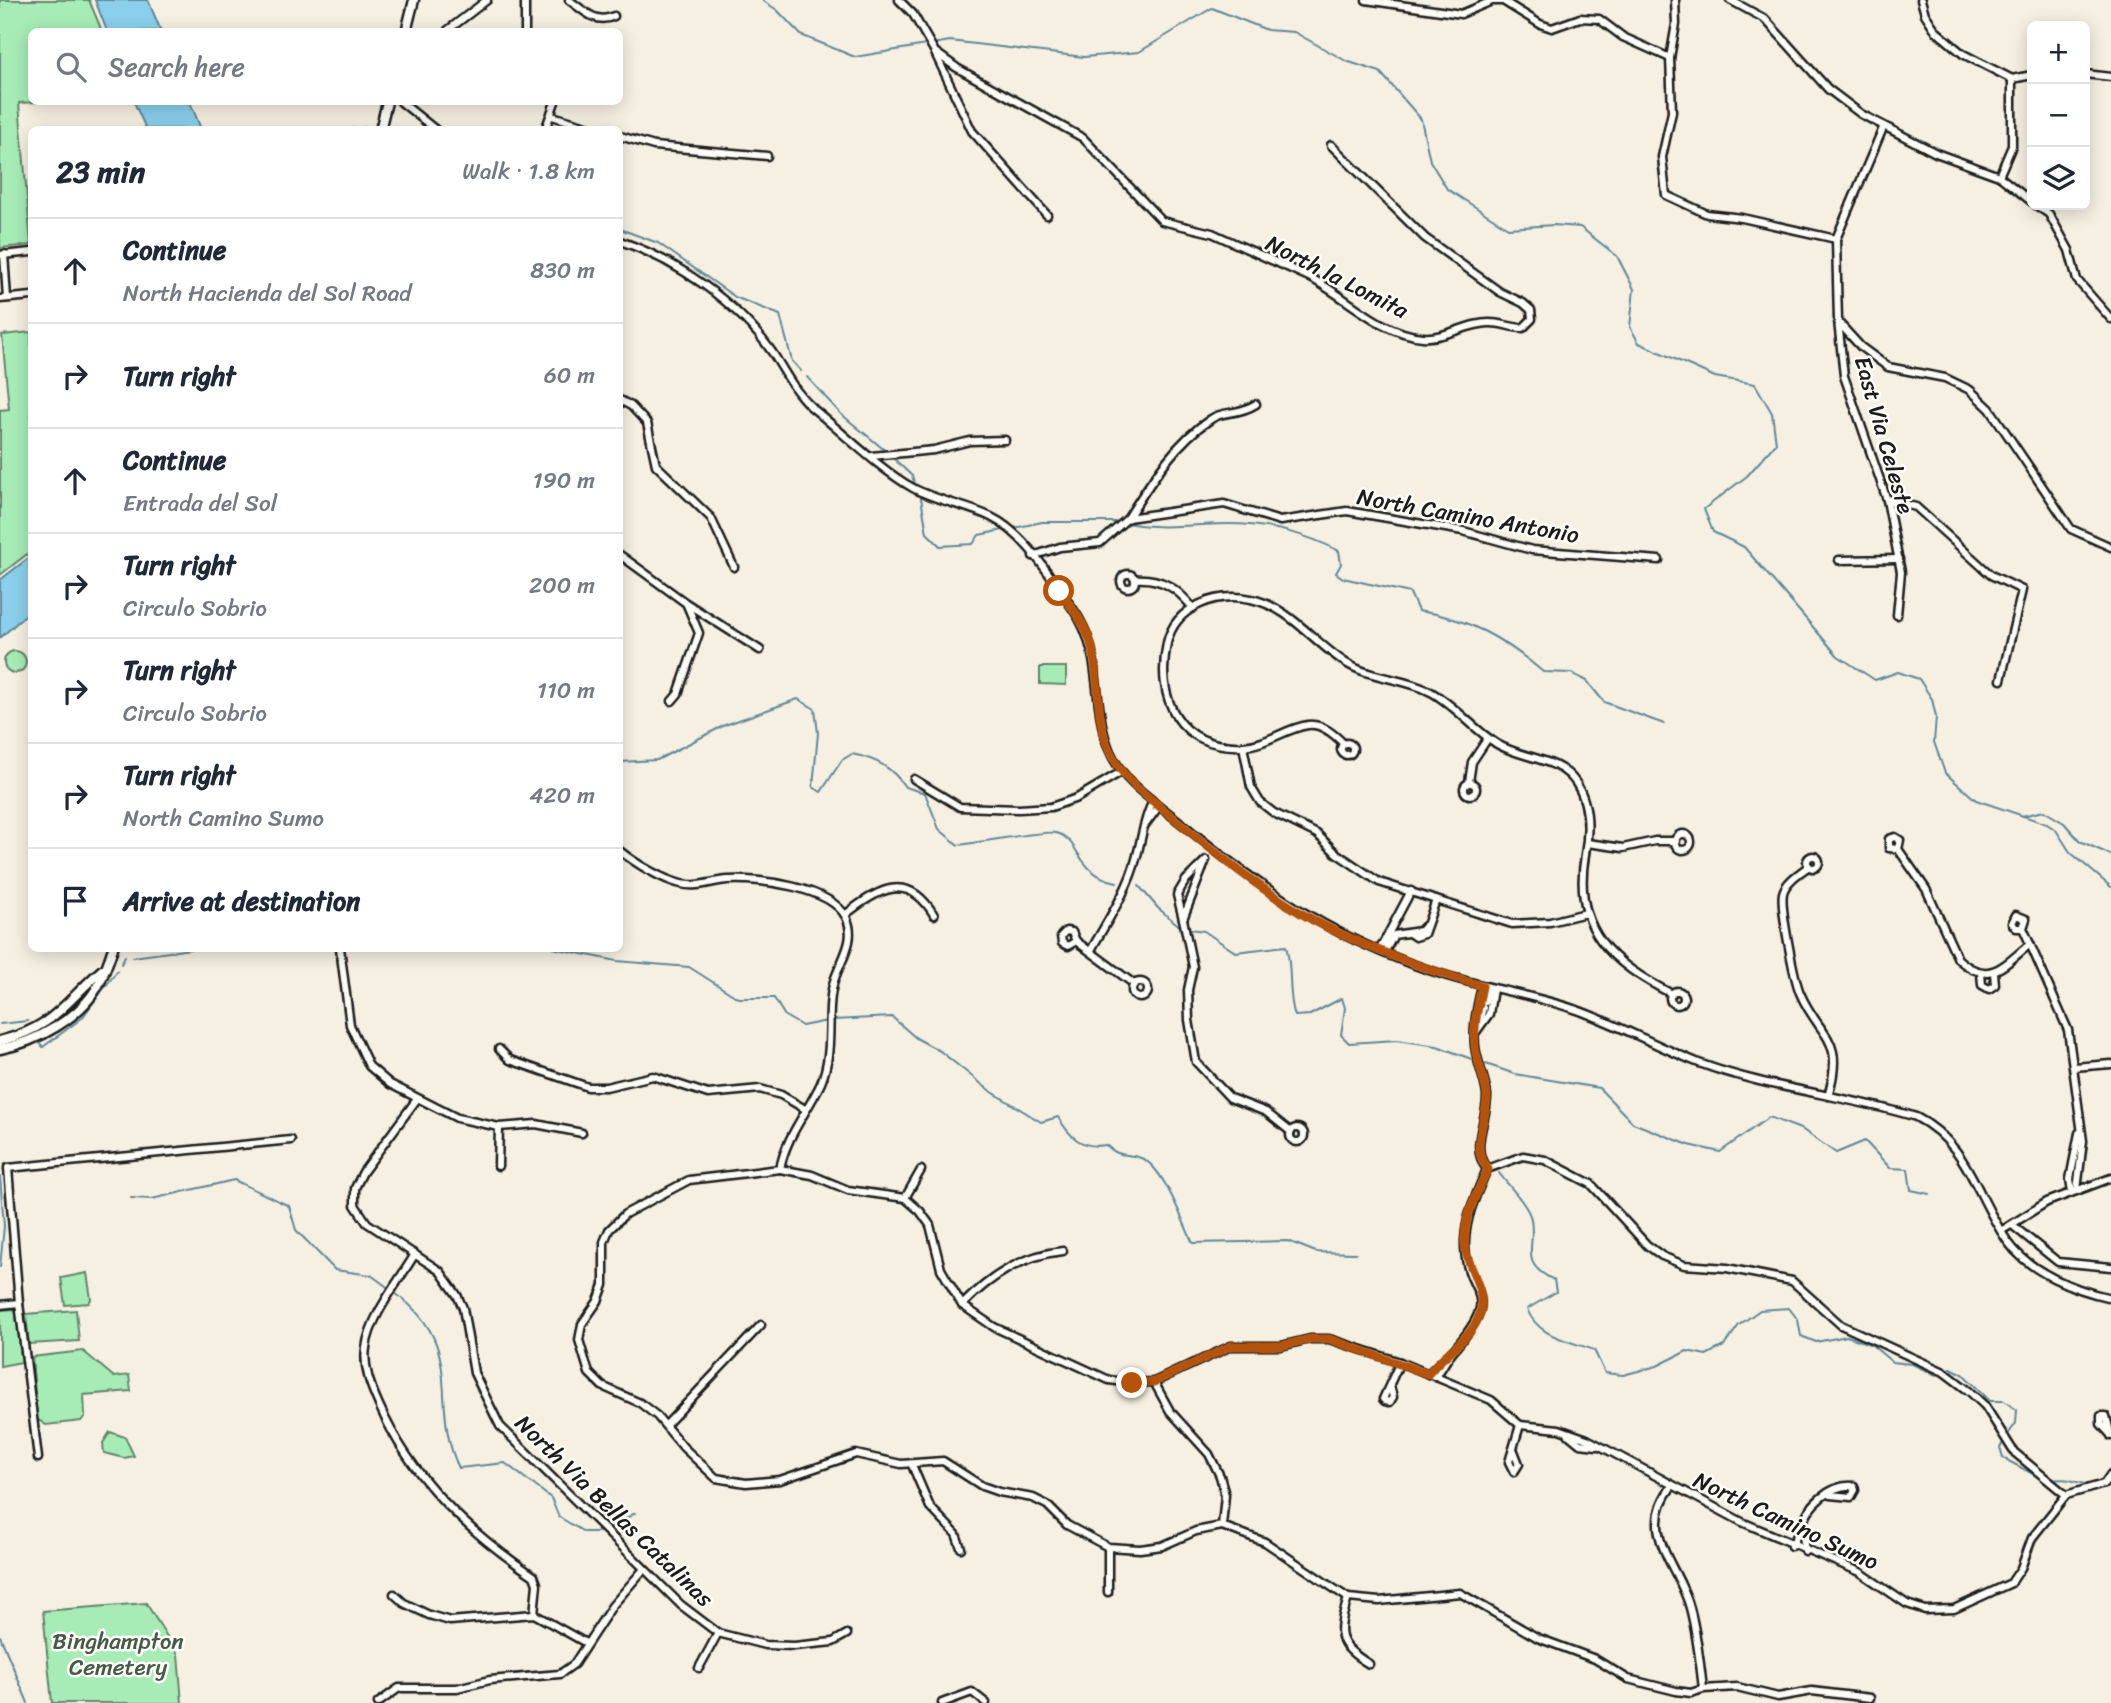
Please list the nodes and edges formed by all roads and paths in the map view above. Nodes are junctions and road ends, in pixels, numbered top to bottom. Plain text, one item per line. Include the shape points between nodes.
1 (414, 0) edge
2 (487, 0) edge
3 (525, 0) edge
4 (569, 0) edge
5 (899, 0) edge
6 (1366, 0) edge
7 (1675, 0) edge
8 (1730, 0) edge
9 (1921, 0) edge
10 (614, 16) dead end
11 (408, 28) edge
12 (451, 28) edge
13 (525, 28) edge
14 (935, 51) junction
15 (1670, 58) junction
16 (2090, 75) edge
17 (2027, 76) edge
18 (2111, 77) edge
19 (2012, 79) junction
20 (386, 105) edge
21 (405, 105) edge
22 (554, 105) edge
23 (552, 116) junction
24 (381, 126) edge
25 (431, 126) edge
26 (547, 126) edge
27 (586, 126) edge
28 (1883, 128) junction
29 (623, 136) edge
30 (1331, 145) dead end
31 (766, 156) dead end
32 (1998, 176) junction
33 (2027, 198) edge
34 (2043, 210) edge
35 (1047, 215) dead end
36 (1836, 239) junction
37 (623, 242) edge
38 (28, 252) edge
39 (2, 255) edge
40 (28, 296) edge
41 (4, 298) edge
42 (2111, 319) edge
43 (1838, 321) junction
44 (623, 401) edge
45 (1256, 404) dead end
46 (1004, 440) dead end
47 (872, 456) junction
48 (1887, 500) junction
49 (1128, 518) junction
50 (2111, 547) edge
51 (1033, 556) junction
52 (623, 557) edge
53 (1899, 559) junction
54 (1659, 560) dead end
55 (1839, 561) dead end
56 (734, 567) dead end
57 (1135, 579) dead end
58 (686, 604) junction
59 (1193, 608) junction
60 (1897, 615) dead end
61 (760, 650) dead end
62 (2001, 680) dead end
63 (672, 701) dead end
64 (1488, 738) junction
65 (1344, 744) dead end
66 (1243, 746) junction
67 (1121, 772) junction
68 (914, 779) dead end
69 (1469, 782) dead end
70 (1156, 804) junction
71 (1676, 841) dead end
72 (1587, 843) junction
73 (1214, 849) junction
74 (1898, 849) dead end
75 (623, 853) edge
76 (1206, 860) junction
77 (1809, 866) dead end
78 (1411, 891) junction
79 (1436, 900) junction
80 (1586, 913) junction
81 (845, 915) junction
82 (934, 915) dead end
83 (1183, 919) junction
84 (2023, 928) dead end
85 (1076, 941) dead end
86 (2030, 944) junction
87 (1091, 950) junction
88 (111, 952) edge
89 (341, 952) edge
90 (1381, 952) junction
91 (102, 970) junction
92 (1994, 972) junction
93 (1981, 973) junction
94 (1134, 984) dead end
95 (1488, 988) junction
96 (1672, 994) dead end
97 (1475, 1033) junction
98 (0, 1041) edge
99 (0, 1049) edge
100 (499, 1049) dead end
101 (2111, 1064) edge
102 (2074, 1067) junction
103 (1828, 1096) junction
104 (417, 1099) junction
105 (805, 1109) junction
106 (499, 1127) junction
107 (1291, 1132) dead end
108 (582, 1133) dead end
109 (291, 1140) dead end
110 (498, 1166) dead end
111 (780, 1169) junction
112 (1488, 1169) junction
113 (921, 1170) dead end
114 (2111, 1178) edge
115 (2074, 1191) junction
116 (905, 1198) junction
117 (2012, 1225) junction
118 (2001, 1231) junction
119 (1063, 1251) dead end
120 (415, 1254) junction
121 (2111, 1267) edge
122 (2111, 1298) edge
123 (19, 1303) junction
124 (0, 1305) edge
125 (962, 1305) junction
126 (761, 1325) dead end
127 (1451, 1353) junction
128 (1400, 1362) junction
129 (1428, 1374) junction
130 (1436, 1377) junction
131 (1154, 1382) junction
132 (1390, 1386) dead end
133 (666, 1425) junction
134 (1520, 1425) junction
135 (1514, 1451) dead end
136 (38, 1458) dead end
137 (912, 1465) junction
138 (2111, 1474) edge
139 (1672, 1486) junction
140 (1830, 1495) dead end
141 (2066, 1495) junction
142 (1222, 1526) junction
143 (1802, 1527) junction
144 (1791, 1545) junction
145 (1108, 1547) junction
146 (961, 1548) dead end
147 (1805, 1551) junction
148 (644, 1569) junction
149 (1108, 1592) dead end
150 (394, 1594) dead end
151 (1348, 1598) junction
152 (534, 1614) junction
153 (718, 1633) junction
154 (847, 1634) dead end
155 (586, 1643) junction
156 (1369, 1664) dead end
157 (699, 1668) dead end
158 (1703, 1689) junction
159 (1870, 1698) dead end
160 (378, 1703) edge
161 (942, 1703) edge
162 (986, 1703) edge

1 - 11 main road
2 - 12 street
3 - 13 street
4 - 10 street via 595,19
5 - 14 street, North la Lomita
6 - 15 street via 1461,14 1503,1 1552,28 1580,18 1599,19 1623,37
7 - 15 street
8 - 28 street via 1765,19 1828,89
9 - 19 street via 1928,21 1943,38 1969,59
14 - 30 street, North la Lomita via 957,68 1083,138 1162,221 1212,233 1309,277 1356,310 1404,333 1425,338 1492,323 1523,328 1532,319 1531,310 1523,303 1500,292 1425,238
14 - 35 street via 972,131
15 - 36 street via 1672,112 1662,157 1666,195 1707,214
16 - 18 street
17 - 19 street
19 - 32 street via 2012,146
20 - 24 main road
21 - 25 street
22 - 23 street
23 - 26 street
23 - 27 street
28 - 32 street
28 - 36 street
29 - 31 street via 654,146
32 - 33 street
34 - 42 street via 2069,250 2077,280
36 - 43 street, East Via Celeste
37 - 47 street via 680,270 738,315 760,337 810,406
38 - 39 street
39 - 41 street
40 - 41 street
43 - 48 street, East Via Celeste via 1844,376
43 - 50 street via 1861,347 1888,367 1945,377 1970,390 1990,409 2071,529
44 - 56 street via 647,423 656,465 711,518
45 - 49 street via 1243,413 1214,416 1196,430 1171,456
46 - 47 street
47 - 51 street via 915,489 996,519
48 - 53 street, East Via Celeste
48 - 62 street via 1916,507 1991,575 2022,590
49 - 51 street via 1100,543 1060,547
49 - 54 street, North Camino Antonio via 1224,504 1280,521 1347,511 1463,531 1532,550
51 - 67 street via 1085,627 1103,738
52 - 58 street
53 - 55 street
53 - 60 street, East Via Celeste
57 - 59 street via 1165,582
58 - 61 street
58 - 63 street via 699,633
59 - 64 street via 1215,597 1254,600 1295,619 1324,649 1358,670 1436,696
59 - 66 street via 1170,631 1162,664 1171,714 1205,740
64 - 69 street via 1472,762
64 - 72 street via 1570,776 1584,803
65 - 66 street via 1331,731 1311,724
66 - 78 street via 1251,787 1267,807 1317,834 1379,882
67 - 68 street via 1077,798 1051,807 1019,809 960,807
67 - 70 street
70 - 73 street
70 - 87 street via 1125,888
71 - 72 street via 1623,848
72 - 80 street via 1582,880
73 - 76 street
73 - 90 street via 1312,920
74 - 93 street via 1926,889 1958,959
75 - 81 street via 679,883 772,881 818,895
76 - 83 street
76 - 83 street via 1177,895
77 - 103 street via 1787,884 1783,894 1800,994 1825,1032 1835,1059
78 - 79 street
78 - 90 street
79 - 80 street via 1512,924 1550,922
79 - 90 street via 1420,931 1394,935
80 - 96 street via 1620,964
81 - 82 street via 866,898 896,888 921,897
81 - 105 street via 850,941 831,996 832,1041 821,1082
83 - 107 street via 1193,967 1188,990 1196,1062 1230,1098 1266,1112
84 - 86 street
85 - 87 street
86 - 92 street
86 - 102 street via 2061,1008
87 - 94 street
88 - 91 main road
89 - 104 street via 350,1026 369,1066
90 - 95 street
91 - 98 main road via 52,1018
91 - 99 main road via 99,984 71,1014 40,1035
92 - 93 street
92 - 93 street via 1995,985 1989,989 1982,985
95 - 97 street
95 - 97 street via 1475,1016
95 - 97 street via 1489,1014
95 - 103 street via 1575,1010 1700,1063
97 - 112 street via 1487,1096 1480,1155
100 - 105 street via 510,1060 588,1087 653,1076 708,1094 760,1089
101 - 102 street
102 - 115 street via 2080,1131 2070,1179
103 - 118 street via 1904,1114 1933,1126 1959,1152
104 - 106 street via 457,1118
104 - 120 street, North Via Bellas Catalinas via 355,1188 355,1205 367,1223
105 - 111 street via 783,1151
106 - 108 street via 536,1124
106 - 110 street
109 - 123 street via 8,1168
111 - 116 street via 812,1175 848,1190
111 - 133 street via 689,1180 625,1214 609,1230 602,1253 604,1285 582,1324 582,1357 602,1386 640,1403
112 - 127 street via 1468,1216 1465,1244 1481,1309
112 - 141 street via 1523,1156 1545,1160 1591,1184 1662,1256 1684,1265 1791,1280 1841,1325 1944,1372 1969,1391 1985,1406 2014,1452
113 - 116 street
114 - 115 street
115 - 117 street
116 - 125 street via 930,1225 941,1269
117 - 118 street
117 - 121 street via 2058,1262
118 - 122 street via 2014,1250 2040,1270
119 - 125 street via 1023,1261 999,1273
120 - 148 street, North Via Bellas Catalinas via 440,1271 457,1295 474,1373 500,1426
120 - 152 street via 370,1330 366,1350 371,1387 408,1457 442,1502 489,1546 538,1578
123 - 124 street
123 - 136 street
125 - 131 street via 993,1327 1109,1380
126 - 133 street
127 - 129 street
127 - 130 street
128 - 129 street
128 - 131 street via 1329,1339 1310,1339 1281,1346 1231,1346
128 - 132 street
129 - 130 street
130 - 134 street via 1491,1400
131 - 142 street via 1170,1410 1209,1454 1220,1476 1225,1495
133 - 137 street via 704,1469 735,1483 779,1480 856,1454
134 - 135 street
134 - 139 street, North Camino Sumo via 1559,1429
137 - 145 street via 943,1461 982,1486 1033,1498
137 - 146 street via 930,1507 956,1535
138 - 141 street via 2104,1484
139 - 144 street, North Camino Sumo
139 - 158 street via 1659,1510 1659,1535 1690,1606
140 - 143 street via 1805,1513
141 - 147 street, North Camino Sumo via 2032,1538 2011,1583 1954,1609 1925,1610 1907,1604 1860,1572
142 - 145 street via 1162,1546
142 - 151 street via 1265,1542
143 - 144 street
143 - 147 street
144 - 147 street, North Camino Sumo
145 - 149 street
148 - 153 street, North Via Bellas Catalinas
148 - 155 street
150 - 152 street via 404,1603 450,1621
151 - 156 street via 1339,1628 1342,1641
151 - 158 street via 1379,1601 1460,1593 1538,1638 1595,1659 1628,1679 1676,1692
152 - 155 street
153 - 154 street, North Via Bellas Catalinas via 765,1645 794,1646 833,1642
153 - 157 street
155 - 160 street via 574,1664 560,1674 457,1688 399,1688
158 - 159 street via 1737,1687 1778,1697 1812,1690
161 - 162 street via 972,1692

